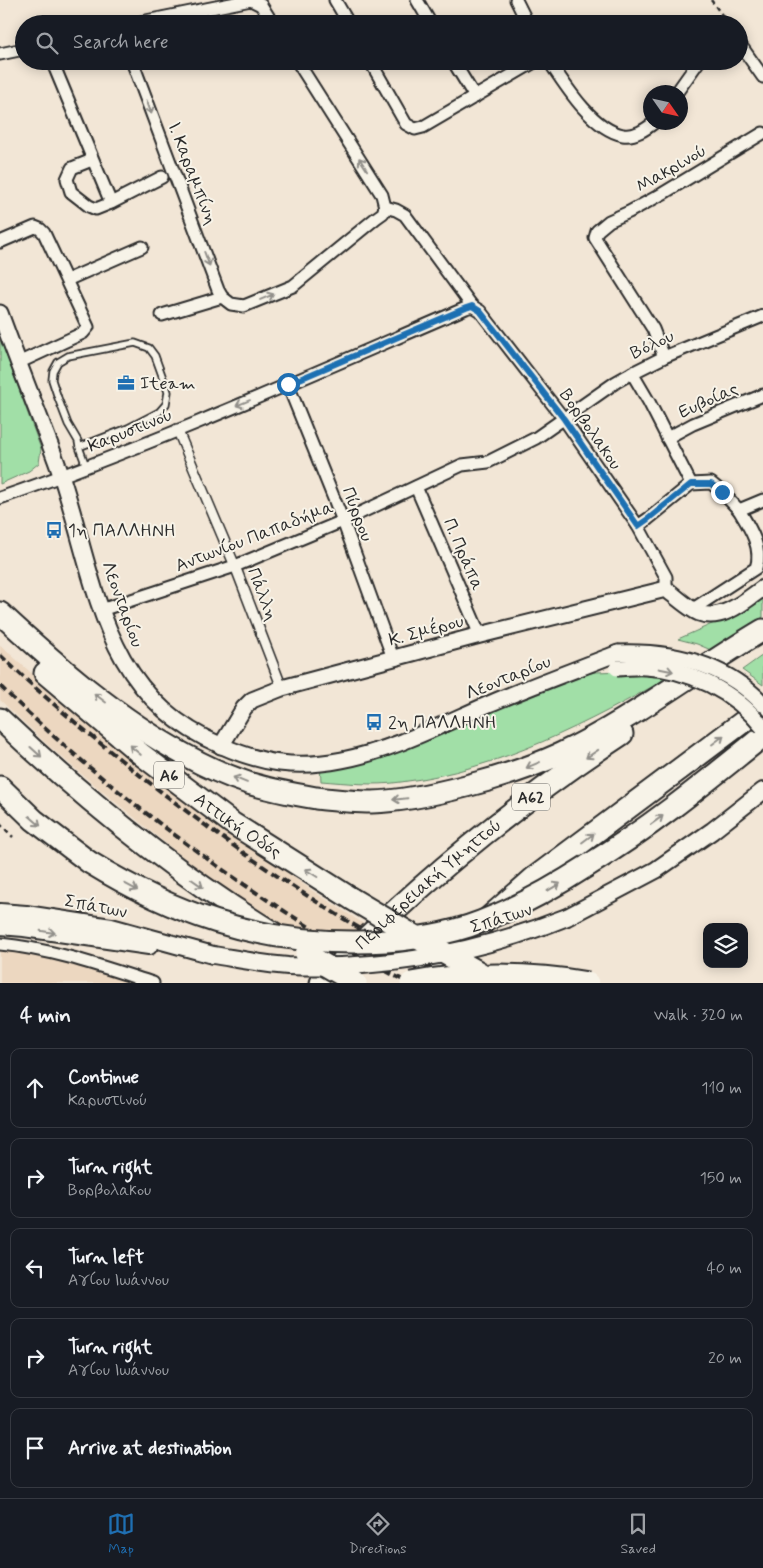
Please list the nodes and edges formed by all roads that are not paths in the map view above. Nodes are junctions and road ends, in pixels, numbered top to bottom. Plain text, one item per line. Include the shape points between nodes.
1 (335, 0) edge
2 (417, 0) edge
3 (516, 0) edge
4 (176, 15) edge
5 (267, 15) edge
6 (344, 15) edge
7 (426, 15) edge
8 (524, 15) edge
9 (15, 51) edge
10 (0, 54) edge
11 (748, 56) edge
12 (56, 70) edge
13 (135, 70) edge
14 (303, 70) edge
15 (375, 70) edge
16 (458, 70) edge
17 (521, 70) edge
18 (556, 70) edge
19 (693, 70) edge
20 (763, 77) edge
21 (682, 85) edge
22 (475, 97) junction
23 (645, 130) edge
24 (763, 133) edge
25 (92, 160) junction
26 (162, 177) dead end
27 (111, 204) junction
28 (385, 207) junction
29 (0, 242) edge
30 (142, 247) dead end
31 (67, 280) junction
32 (222, 297) junction
33 (469, 307) junction
34 (0, 313) edge
35 (162, 316) dead end
36 (763, 316) edge
37 (664, 356) junction
38 (18, 363) junction
39 (632, 373) junction
40 (288, 384) junction
41 (763, 395) edge
42 (564, 419) junction
43 (177, 429) junction
44 (667, 438) junction
45 (79, 447) junction
46 (86, 466) junction
47 (62, 476) junction
48 (691, 484) junction
49 (416, 487) junction
50 (0, 498) edge
51 (763, 500) edge
52 (739, 510) junction
53 (343, 522) junction
54 (638, 526) junction
55 (235, 566) junction
56 (763, 588) edge
57 (666, 589) junction
58 (693, 609) junction
59 (101, 610) junction
60 (0, 613) edge
61 (763, 630) edge
62 (0, 631) edge
63 (480, 635) junction
64 (763, 639) edge
65 (393, 658) junction
66 (618, 661) junction
67 (282, 688) junction
68 (763, 706) edge
69 (0, 719) edge
70 (763, 728) edge
71 (763, 736) edge
72 (221, 746) junction
73 (0, 787) edge
74 (763, 791) edge
75 (0, 912) edge
76 (0, 926) edge
77 (0, 944) edge
78 (213, 955) junction
79 (153, 983) edge
80 (321, 983) edge
81 (356, 983) edge
82 (411, 983) edge
83 (418, 983) edge
84 (501, 983) edge
85 (588, 983) edge

1 - 6 street
2 - 7 street
3 - 8 street
4 - 5 street via 251,0 261,5
9 - 10 street
11 - 20 street
12 - 25 street
13 -> 32 street, Ι. Καραμπίνη
28 -> 14 street via 382,195
15 - 22 street via 406,124 415,129
16 - 22 street
17 - 22 street
18 - 23 street via 588,113 606,128 623,135
19 - 21 street
24 - 37 street, Μακρινού via 662,194 609,221 597,231 595,238 653,329
25 - 27 street
25 - 27 street via 72,168 67,179 71,192 96,210
26 - 27 street
32 -> 28 street via 233,305 244,306 293,286 383,213
28 - 33 street, Βορβολακου via 405,215
29 - 31 street via 35,227 40,229
30 - 31 street
31 - 38 street via 88,327 83,333
32 - 35 street
33 - 40 street, Καρυστινού
33 - 42 street, Βορβολακου via 480,311
34 - 38 street, Λεονταρίου
36 - 37 street, Βόλου
37 - 39 street, Βόλου
38 - 47 street, Λεονταρίου
39 - 42 street, Βόλου
39 - 44 street
40 -> 43 street, Καρυστινού
40 - 53 street, Πύρρου
41 - 44 street, Ευβοίας
42 - 49 street, Βόλου via 536,438 488,462 467,463
42 - 54 street, Βορβολακου
43 - 46 street, Καρυστινού
43 - 55 street, Πάλλη
44 - 48 street
45 - 45 lane via 52,380 58,362 68,356 135,343 149,348 168,392 166,404 159,412 128,428
45 - 46 lane
46 - 47 street, Καρυστινού
47 - 50 street, Καρυστινού
47 - 59 street, Λεονταρίου
48 - 52 street via 711,484
48 - 54 street
49 - 53 street, Αντωνίου Παπαδήμα
49 - 63 street, Π. Πράπα
51 - 52 street
52 - 58 street via 759,542 760,561 756,568
53 - 55 street, Αντωνίου Παπαδήμα
53 - 65 street, Πύρρου
54 - 57 street, Βορβολακου via 666,577
55 - 59 street, Αντωνίου Παπαδήμα
55 - 67 street, Πάλλη
56 - 58 street via 726,611 711,614 698,613
57 - 58 street
57 - 63 street, Κ. Σμέρου
59 - 72 street, Λεονταρίου via 117,649 141,688 180,724
61 -> 60 highway via 667,693 561,754 513,774 448,791 371,802 289,794 206,766 127,719 72,677
84 -> 62 highway, Αττική Οδός / Α6, bridge via 416,938 232,823 80,704
63 - 65 street, Κ. Σμέρου
64 -> 80 highway, Περιφερειακή Υμηττού / Α62 via 546,785 494,825 400,906
65 - 67 street, Κ. Σμέρου
66 - 68 street, Λεονταρίου, bridge via 647,652 690,660 734,679
66 -> 70 street, Λεονταρίου, bridge via 698,679 738,702
66 - 72 street, Λεονταρίου via 572,671 403,742 340,761 291,765 264,762
67 - 72 street, Κ. Σμέρου via 252,700 238,716
83 -> 68 highway via 534,878
69 -> 81 highway, bridge via 66,780 144,844 227,904
73 -> 71 highway, bridge via 34,820 89,862 176,908 215,922 272,936 335,942 400,941 469,926 550,890 690,795
74 - 78 main road, Σπάτων, bridge via 656,870 567,917 515,937 383,964 286,966
75 - 78 main road, Σπάτων via 111,927
76 -> 78 main road, Σπάτων
77 - 79 street via 78,959
82 - 85 highway, bridge via 444,977 503,975

